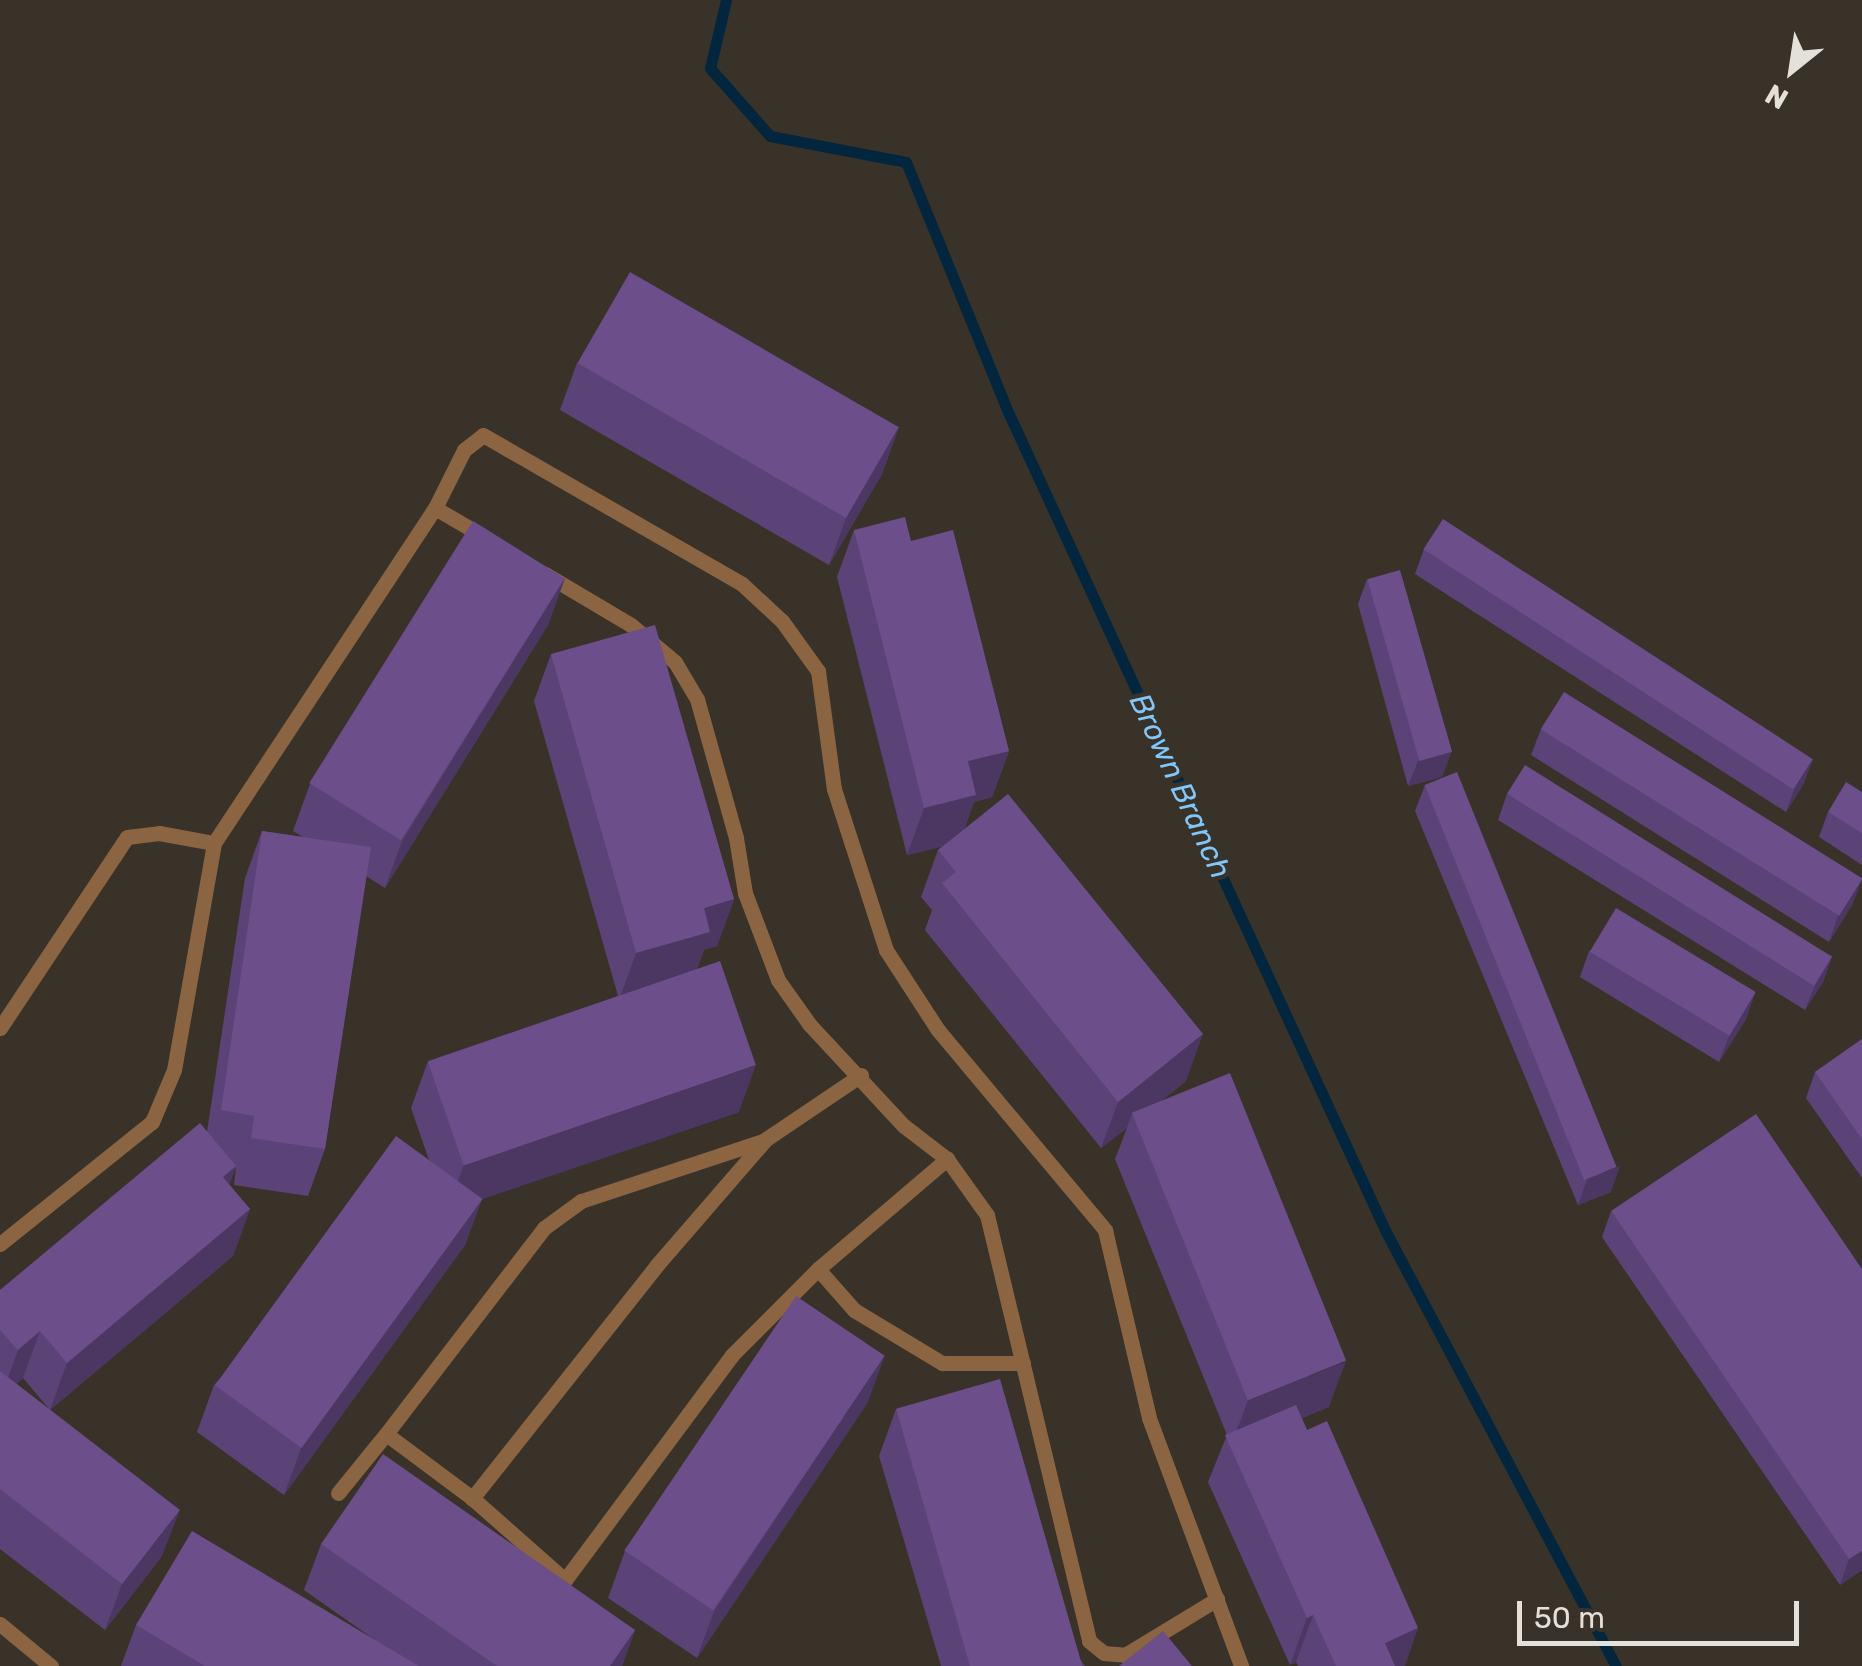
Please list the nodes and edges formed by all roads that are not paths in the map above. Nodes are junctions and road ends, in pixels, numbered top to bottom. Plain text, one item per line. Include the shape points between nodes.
1 (435, 508) junction
2 (500, 547) edge
3 (533, 566) edge
4 (214, 843) junction
5 (0, 1028) edge
6 (860, 1075) junction
7 (766, 1139) junction
8 (947, 1159) junction
9 (0, 1244) edge
10 (818, 1269) junction
11 (1023, 1364) junction
12 (386, 1434) junction
13 (338, 1493) dead end
14 (472, 1498) junction
15 (565, 1580) junction
16 (578, 1592) edge
17 (1217, 1598) junction
18 (0, 1624) edge
19 (51, 1666) edge
20 (1241, 1666) edge

1 - 2 lane
1 - 4 lane
1 - 17 lane via 464,450 483,435 742,584 782,621 818,671 834,789 886,950 938,1030 1105,1230 1149,1418
3 - 6 lane via 631,625 675,662 697,699 736,838 744,893 778,980 810,1025
4 - 5 lane via 159,833 127,837
4 - 9 lane via 166,1097 152,1122
6 - 7 lane
6 - 8 lane via 904,1126
7 - 12 lane via 581,1202 544,1228
7 - 14 lane
8 - 10 lane
8 - 11 lane via 987,1215
10 - 11 lane via 854,1310 942,1363
10 - 15 lane via 732,1355
11 - 17 lane via 1090,1640 1104,1653 1125,1654
12 - 13 lane
12 - 14 lane
14 - 15 lane
15 - 16 lane
17 - 20 lane
18 - 19 lane

